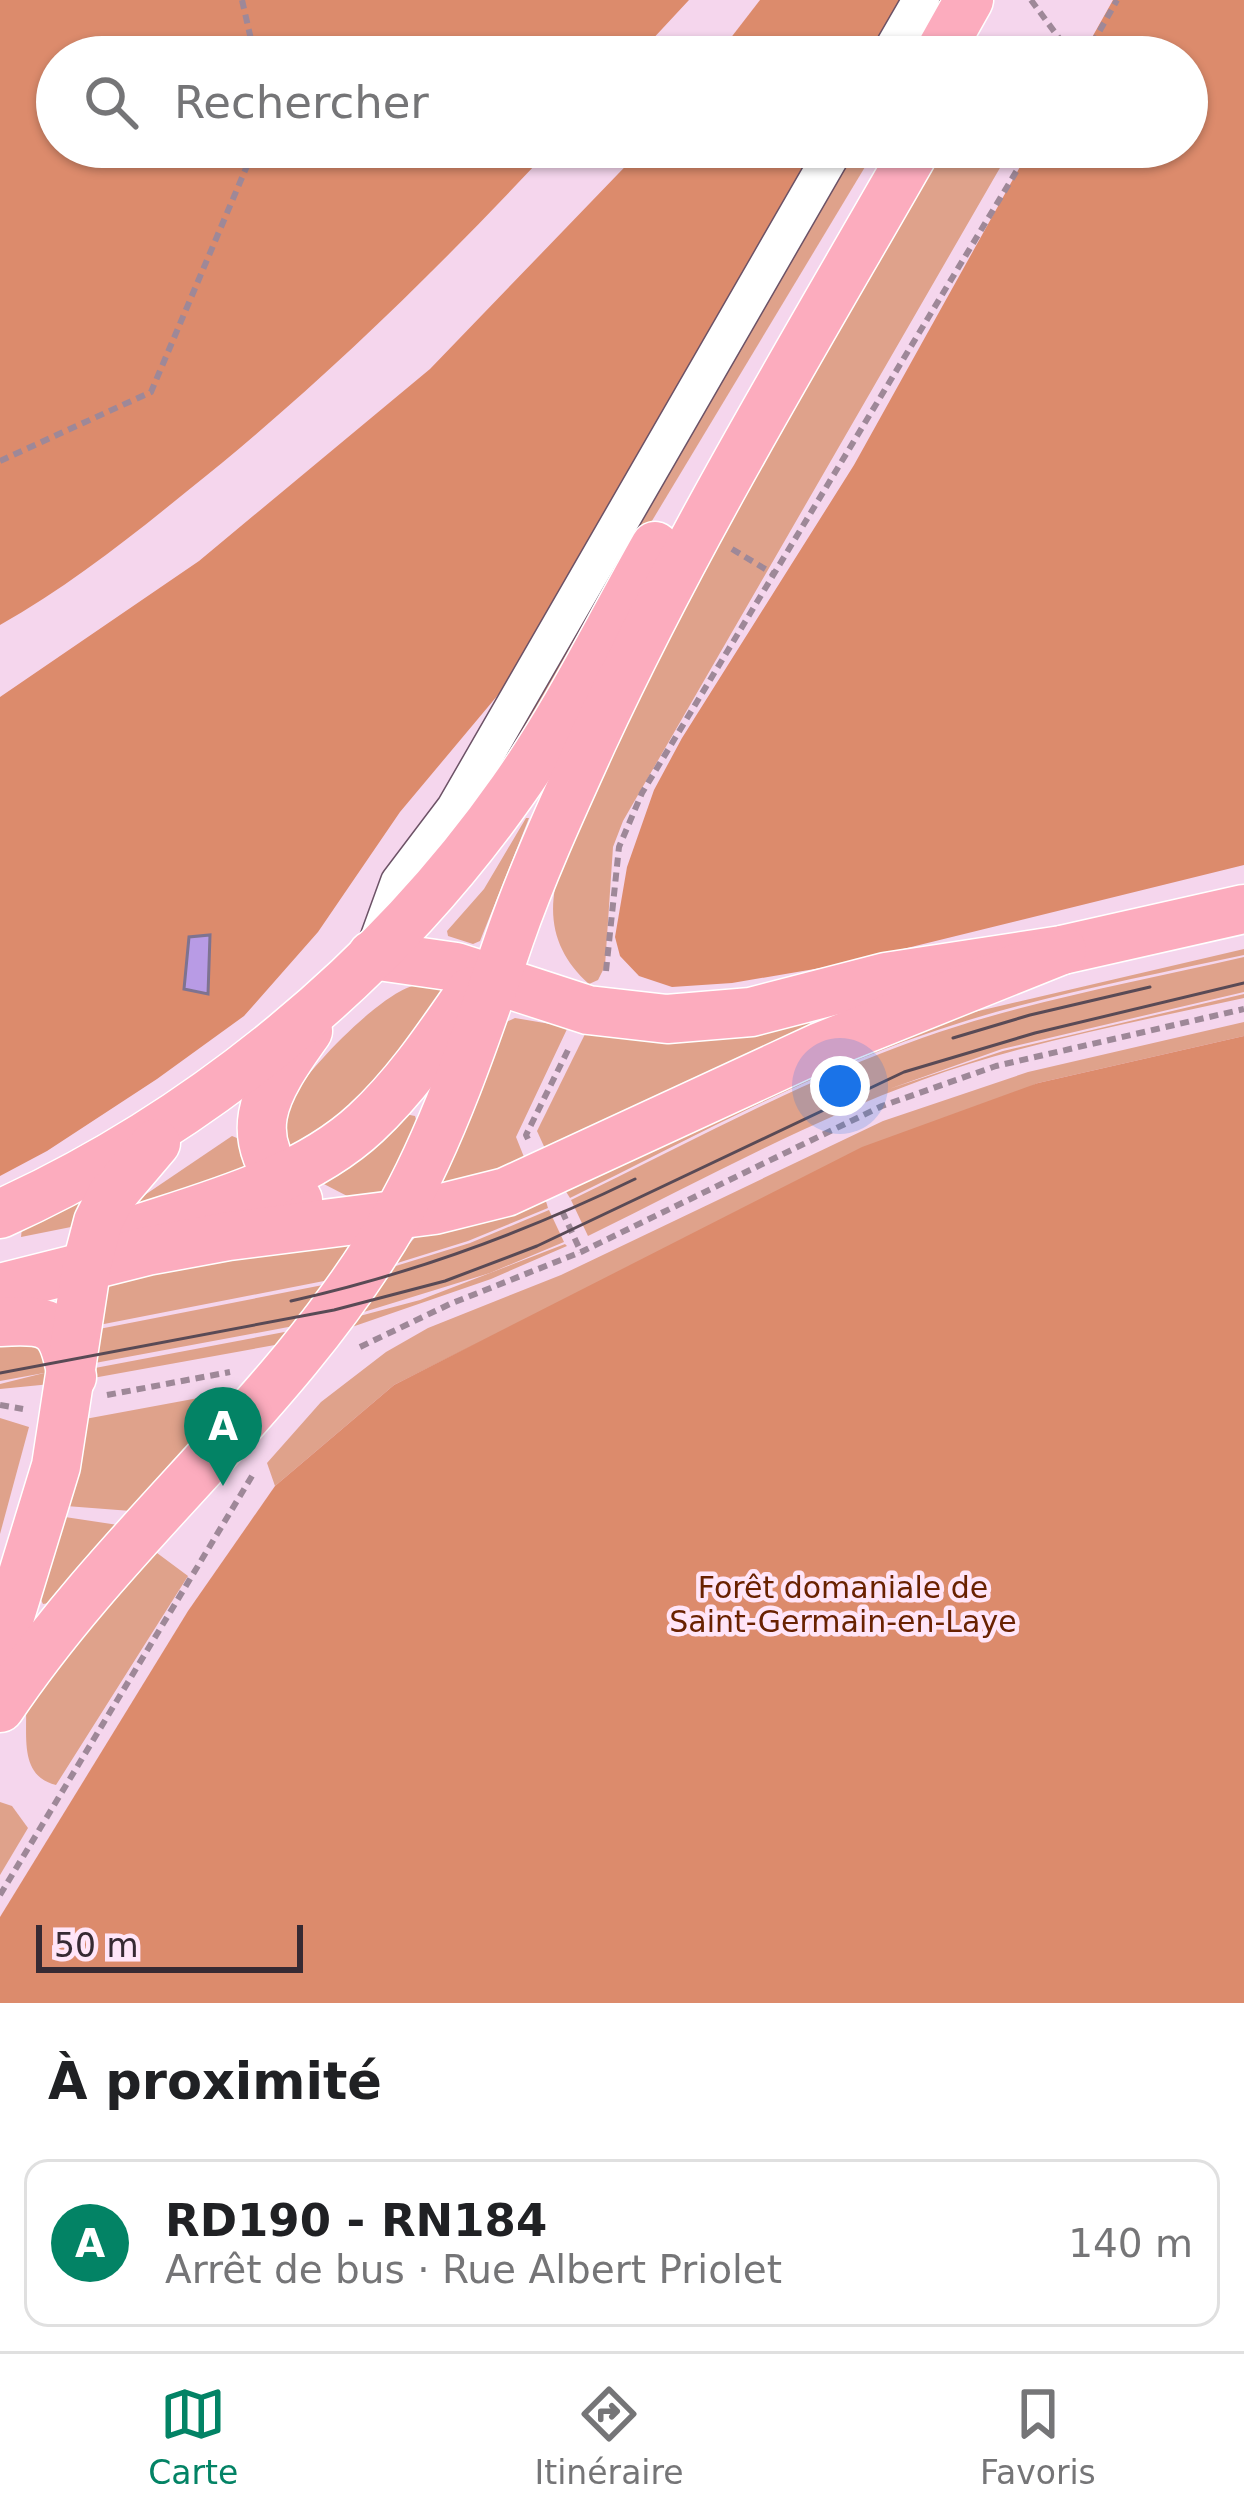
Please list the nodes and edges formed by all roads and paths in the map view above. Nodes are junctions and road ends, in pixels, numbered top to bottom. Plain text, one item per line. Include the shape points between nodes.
1 (242, 0) edge
2 (921, 0) edge
3 (969, 0) edge
4 (1002, 0) edge
5 (1031, 0) edge
6 (1118, 0) edge
7 (250, 36) edge
8 (900, 36) edge
9 (949, 36) edge
10 (981, 36) edge
11 (1058, 36) edge
12 (1097, 36) edge
13 (246, 168) edge
14 (824, 168) edge
15 (873, 168) edge
16 (905, 168) edge
17 (1018, 168) edge
18 (0, 461) edge
19 (1244, 909) edge
20 (1062, 950) junction
21 (359, 967) junction
22 (603, 976) dead end
23 (489, 978) junction
24 (1244, 1009) edge
25 (579, 1028) dead end
26 (187, 1108) junction
27 (532, 1146) dead end
28 (278, 1178) junction
29 (554, 1196) dead end
30 (14, 1208) edge
31 (398, 1215) junction
32 (320, 1223) junction
33 (581, 1252) junction
34 (87, 1264) junction
35 (0, 1288) edge
36 (0, 1322) edge
37 (353, 1351) dead end
38 (246, 1370) dead end
39 (80, 1389) junction
40 (260, 1461) dead end
41 (0, 1649) edge
42 (0, 1708) edge
43 (0, 1895) edge

1 - 7 path
2 - 8 lane
3 - 9 main road
4 - 10 main road
5 - 11 path
6 - 12 path
13 - 18 path via 151,392
14 - 21 lane via 455,808 398,882
15 - 21 main road via 517,784
16 - 23 main road via 698,529 592,741
17 - 22 path via 642,793 620,847
19 - 20 main road
20 - 23 main road via 691,1017 608,1014
20 - 31 main road via 820,1047 546,1177
21 - 23 main road via 430,961
21 - 26 main road
21 - 28 main road via 269,1092 261,1142
23 - 28 main road via 365,1124
23 - 31 main road via 448,1104
24 - 33 path via 996,1066 882,1106
25 - 27 path via 526,1135
26 - 30 main road
26 - 34 main road via 111,1196
28 - 32 main road
28 - 34 main road via 130,1231
29 - 33 path
31 - 32 main road
31 - 42 main road via 298,1360 56,1629
32 - 34 main road
33 - 37 path
34 - 35 main road
34 - 39 main road
36 - 39 main road via 54,1327
38 - 39 path
39 - 41 main road
40 - 43 path

